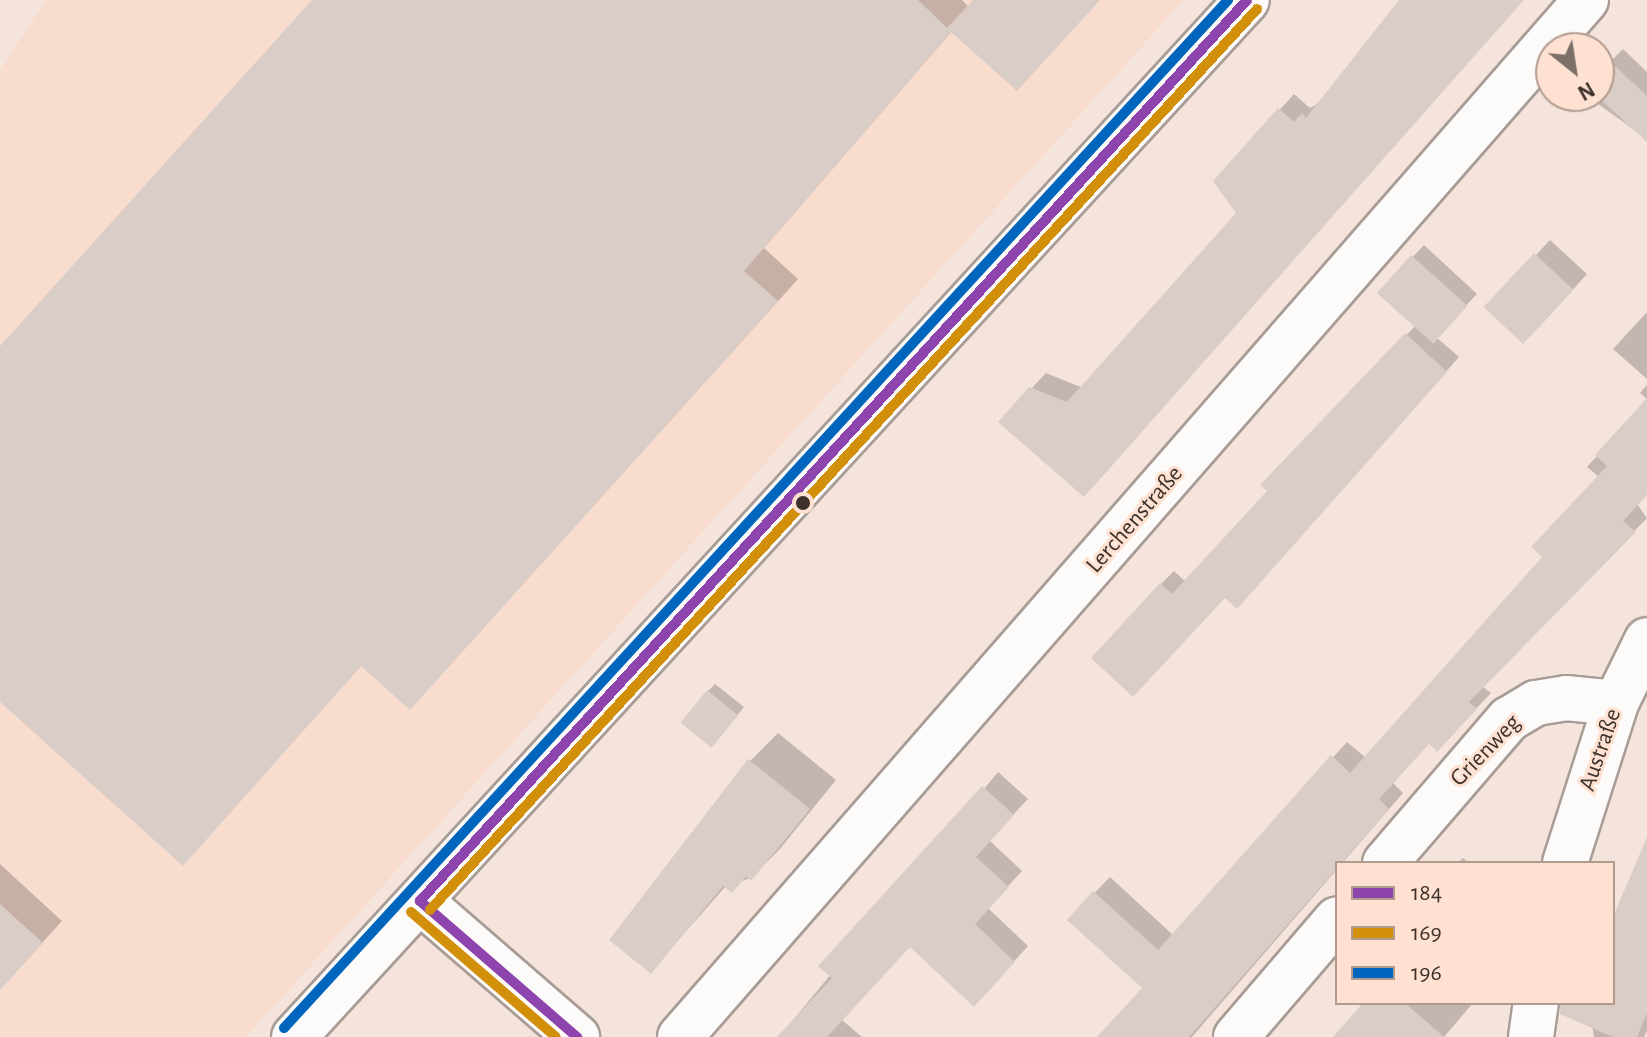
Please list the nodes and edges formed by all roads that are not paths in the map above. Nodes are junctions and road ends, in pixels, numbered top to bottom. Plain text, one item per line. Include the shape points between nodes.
1 (1247, 0) edge
2 (1586, 0) edge
3 (1647, 640) edge
4 (1616, 703) junction
5 (1387, 861) edge
6 (1566, 861) edge
7 (420, 901) junction
8 (1335, 921) edge
9 (1536, 1005) edge
10 (294, 1037) edge
11 (577, 1037) edge
12 (680, 1037) edge
13 (1236, 1037) edge
14 (1531, 1037) edge

1 - 7 street
2 - 12 street, Lerchenstraße
3 - 4 street, Austraße
4 - 5 street, Grienweg via 1566,698 1536,703 1509,719
4 - 6 street, Austraße
7 - 10 street
7 - 11 street
8 - 13 street
9 - 14 street

